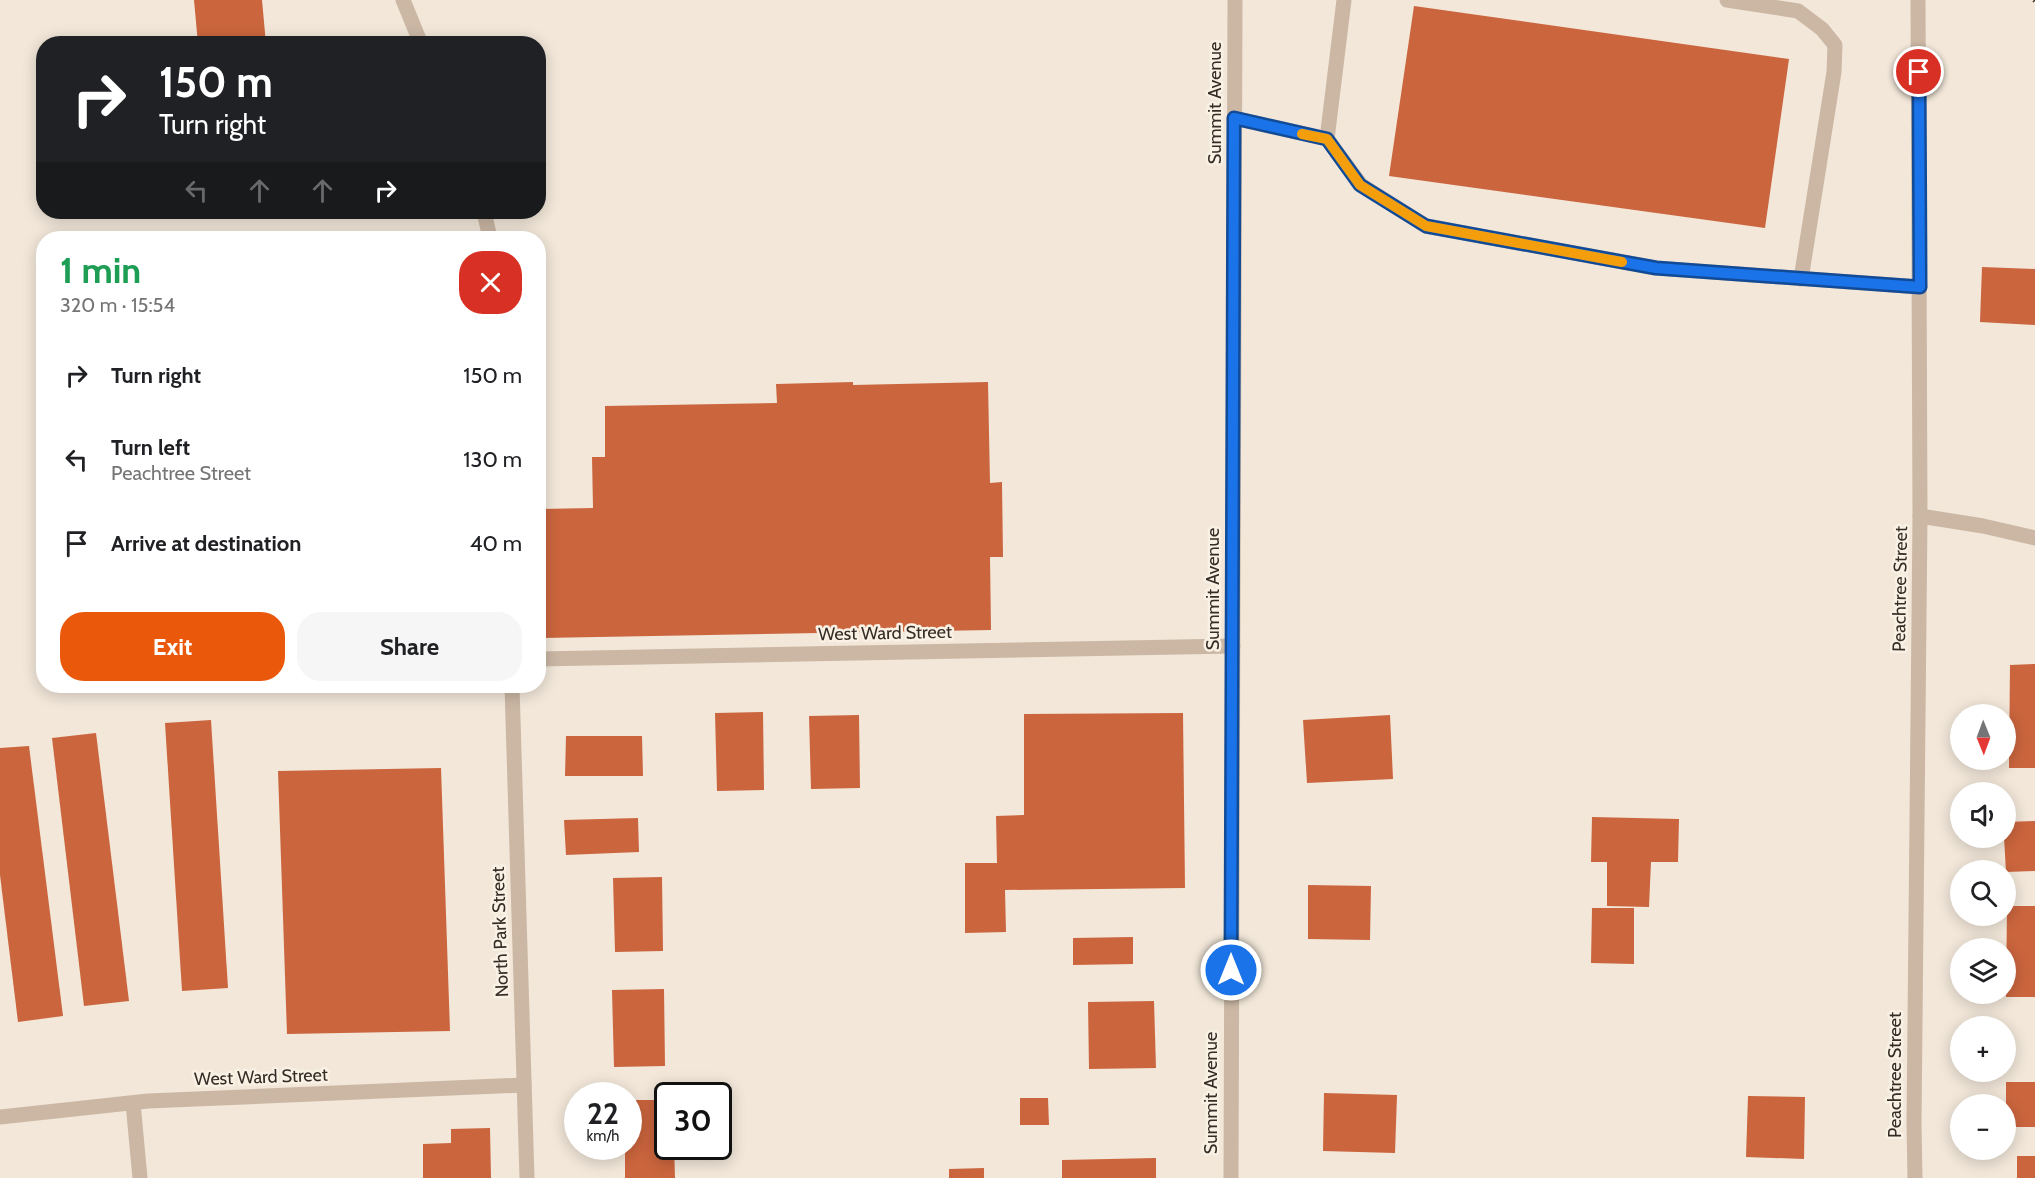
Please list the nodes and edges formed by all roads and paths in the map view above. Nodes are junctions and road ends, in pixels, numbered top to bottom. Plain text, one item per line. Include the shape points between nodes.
1 (403, 0) edge
2 (1234, 0) edge
3 (1344, 0) edge
4 (1727, 0) edge
5 (1918, 0) edge
6 (418, 36) edge
7 (1234, 118) junction
8 (1327, 139) junction
9 (1801, 279) junction
10 (1920, 287) junction
11 (1920, 516) junction
12 (2035, 538) edge
13 (1233, 646) junction
14 (546, 659) edge
15 (512, 693) edge
16 (524, 1085) junction
17 (133, 1104) junction
18 (0, 1117) edge
19 (140, 1178) edge
20 (527, 1178) edge
21 (1230, 1178) edge
22 (1916, 1178) edge

1 - 6 street
2 - 7 street, Summit Avenue
3 - 8 street
4 - 9 street via 1798,10 1835,45
5 - 10 street, Peachtree Street
7 - 8 street
7 - 13 street, Summit Avenue
8 - 9 street via 1360,185 1426,226 1656,268
9 - 10 street
10 - 11 street, Peachtree Street
11 - 12 street
11 - 22 street, Peachtree Street
13 - 14 street, West Ward Street
13 - 21 street, Summit Avenue
15 - 16 street, North Park Street
16 - 17 street, West Ward Street
16 - 20 street, North Park Street
17 - 18 street, West Ward Street
17 - 19 street

